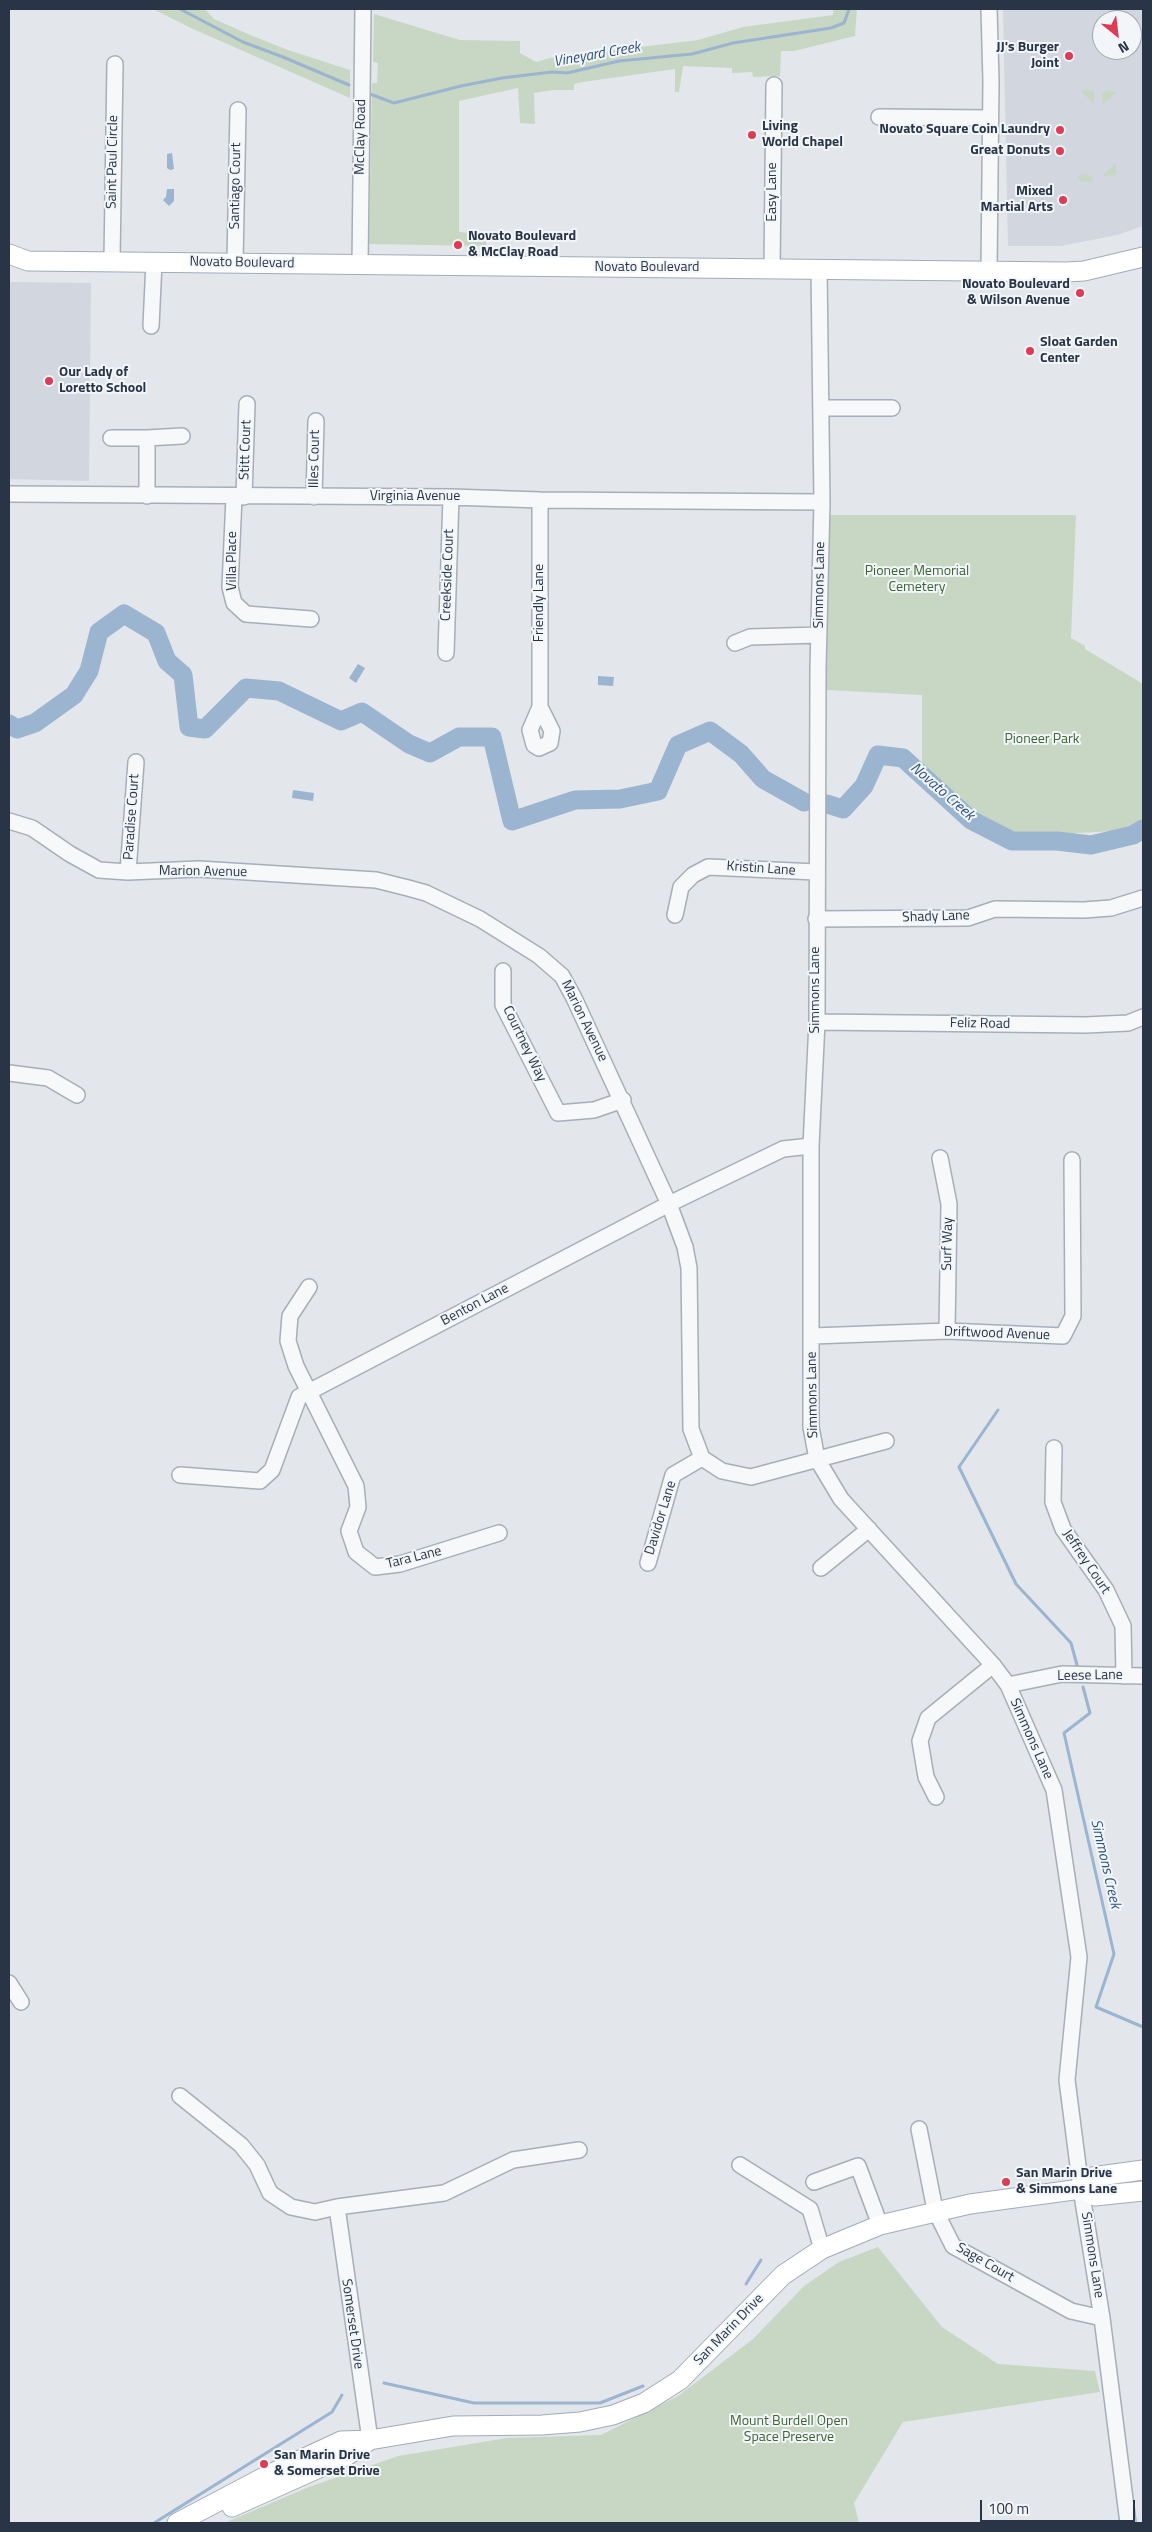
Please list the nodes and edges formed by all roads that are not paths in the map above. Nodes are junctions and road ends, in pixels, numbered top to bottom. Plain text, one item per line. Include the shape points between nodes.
1 (362, 9) edge
2 (989, 9) edge
3 (116, 64) dead end
4 (774, 85) dead end
5 (238, 110) dead end
6 (879, 117) dead end
7 (990, 118) junction
8 (9, 254) edge
9 (1143, 257) edge
10 (112, 260) junction
11 (28, 261) junction
12 (154, 262) junction
13 (235, 262) junction
14 (360, 265) junction
15 (9, 268) edge
16 (772, 269) junction
17 (819, 269) junction
18 (989, 270) junction
19 (152, 326) dead end
20 (247, 404) dead end
21 (822, 408) junction
22 (892, 408) dead end
23 (316, 421) dead end
24 (182, 436) dead end
25 (111, 438) dead end
26 (146, 438) junction
27 (9, 494) edge
28 (147, 496) junction
29 (239, 497) junction
30 (314, 497) junction
31 (451, 497) junction
32 (540, 500) junction
33 (822, 502) junction
34 (311, 619) dead end
35 (819, 635) junction
36 (735, 643) dead end
37 (446, 653) dead end
38 (540, 707) dead end
39 (136, 762) dead end
40 (9, 821) edge
41 (128, 872) junction
42 (816, 872) junction
43 (1143, 898) edge
44 (676, 915) dead end
45 (816, 919) junction
46 (503, 972) dead end
47 (1143, 1018) edge
48 (816, 1022) junction
49 (9, 1073) edge
50 (77, 1095) dead end
51 (623, 1100) junction
52 (811, 1146) junction
53 (940, 1158) dead end
54 (1072, 1160) dead end
55 (669, 1204) junction
56 (309, 1287) dead end
57 (947, 1331) junction
58 (812, 1336) junction
59 (310, 1392) junction
60 (886, 1441) dead end
61 (1054, 1448) dead end
62 (702, 1458) junction
63 (817, 1460) junction
64 (180, 1475) dead end
65 (869, 1529) junction
66 (499, 1533) dead end
67 (648, 1563) dead end
68 (821, 1568) dead end
69 (993, 1664) junction
70 (1124, 1676) junction
71 (1143, 1676) edge
72 (1008, 1684) junction
73 (936, 1797) dead end
74 (9, 1983) edge
75 (21, 2002) dead end
76 (180, 2096) dead end
77 (919, 2129) dead end
78 (579, 2150) dead end
79 (740, 2165) dead end
80 (1143, 2170) edge
81 (814, 2182) dead end
82 (1081, 2189) junction
83 (1143, 2191) edge
84 (337, 2206) junction
85 (936, 2210) junction
86 (880, 2225) junction
87 (822, 2249) junction
88 (1102, 2318) junction
89 (370, 2440) junction
90 (177, 2523) edge
91 (195, 2523) edge
92 (1128, 2523) edge

1 - 14 street, McClay Road
2 - 7 street
3 - 10 street, Saint Paul Circle
4 - 16 street, Easy Lane
5 - 13 street, Santiago Court
6 - 7 street
7 - 18 street
8 - 11 main road, Novato Boulevard
9 - 18 main road, Novato Boulevard via 1084,271
10 - 11 main road, Novato Boulevard
10 - 12 main road, Novato Boulevard
11 - 15 main road, Novato Boulevard
12 - 13 main road, Novato Boulevard
12 - 19 street
13 - 14 main road, Novato Boulevard
14 - 16 main road, Novato Boulevard
16 - 17 main road, Novato Boulevard
17 - 18 main road, Novato Boulevard
17 - 21 street, Simmons Lane
20 - 29 street, Stitt Court
21 - 22 street
21 - 33 street, Simmons Lane
23 - 30 street, Illes Court
24 - 26 street
25 - 26 street
26 - 28 street
27 - 28 street, Virginia Avenue
28 - 29 street, Virginia Avenue
29 - 30 street, Virginia Avenue
29 - 34 street, Villa Place via 230,587 234,603 246,614
30 - 31 street, Virginia Avenue
31 - 32 street, Virginia Avenue
31 - 37 street, Creekside Court
32 - 33 street, Virginia Avenue
32 - 38 street, Friendly Lane
33 - 35 street, Simmons Lane
35 - 36 street via 750,637
35 - 42 street, Simmons Lane
39 - 41 street, Paradise Court
40 - 41 street, Marion Avenue via 32,828 99,870
41 - 51 street, Marion Avenue via 199,869 376,880 426,893 480,919 539,956 562,976
42 - 44 street, Kristin Lane via 708,867 681,887
42 - 45 street, Simmons Lane
43 - 45 street, Shady Lane via 1110,908 995,909 968,918
45 - 48 street, Simmons Lane
46 - 51 street, Courtney Way via 503,1005 558,1113 594,1110
47 - 48 street, Feliz Road via 1128,1023 1086,1025
48 - 52 street, Simmons Lane
49 - 50 street via 48,1078
51 - 55 street, Marion Avenue
52 - 55 street, Benton Lane via 783,1149
52 - 58 street, Simmons Lane
53 - 57 street, Surf Way via 949,1204
54 - 57 street, Driftwood Avenue via 1072,1316 1063,1336
55 - 59 street, Benton Lane
55 - 62 street, Marion Avenue via 689,1268 691,1430
56 - 59 street via 290,1316 288,1341 296,1366
57 - 58 street, Driftwood Avenue
58 - 63 street, Simmons Lane via 811,1427
59 - 64 street, Benton Lane via 298,1397 272,1470 260,1481
59 - 66 street, Tara Lane via 356,1486 358,1507 350,1531 356,1552 375,1567 400,1564
60 - 63 street
61 - 70 street, Jeffrey Court via 1053,1502 1063,1529 1106,1590 1123,1626
62 - 63 street via 722,1471 750,1477
62 - 67 street, Davidor Lane via 673,1475
63 - 65 street, Simmons Lane via 840,1499
65 - 68 street
65 - 69 street, Simmons Lane
69 - 72 street, Simmons Lane
69 - 73 street via 928,1718 920,1741 926,1777
70 - 71 street, Leese Lane
70 - 72 street, Leese Lane via 1062,1674
72 - 82 street, Simmons Lane via 1054,1790 1079,1956 1067,2080
74 - 75 street
76 - 84 street via 241,2145 257,2165 270,2193 290,2207 315,2212
77 - 85 street, Sage Court
78 - 84 street via 514,2160 444,2193
79 - 87 street via 810,2208
80 - 82 main road, San Marin Drive via 1092,2177
81 - 86 street via 858,2166
82 - 83 main road, San Marin Drive via 1095,2196
82 - 85 main road, San Marin Drive
82 - 88 street, Simmons Lane
84 - 89 street, Somerset Drive
85 - 86 main road, San Marin Drive
85 - 88 street, Sage Court via 953,2246 1071,2311
86 - 87 main road, San Marin Drive
87 - 89 main road, San Marin Drive via 783,2275 680,2380 644,2403 613,2415 580,2422 452,2426
88 - 92 street, Simmons Lane
89 - 90 main road, San Marin Drive via 341,2441
89 - 91 main road, San Marin Drive via 348,2456

